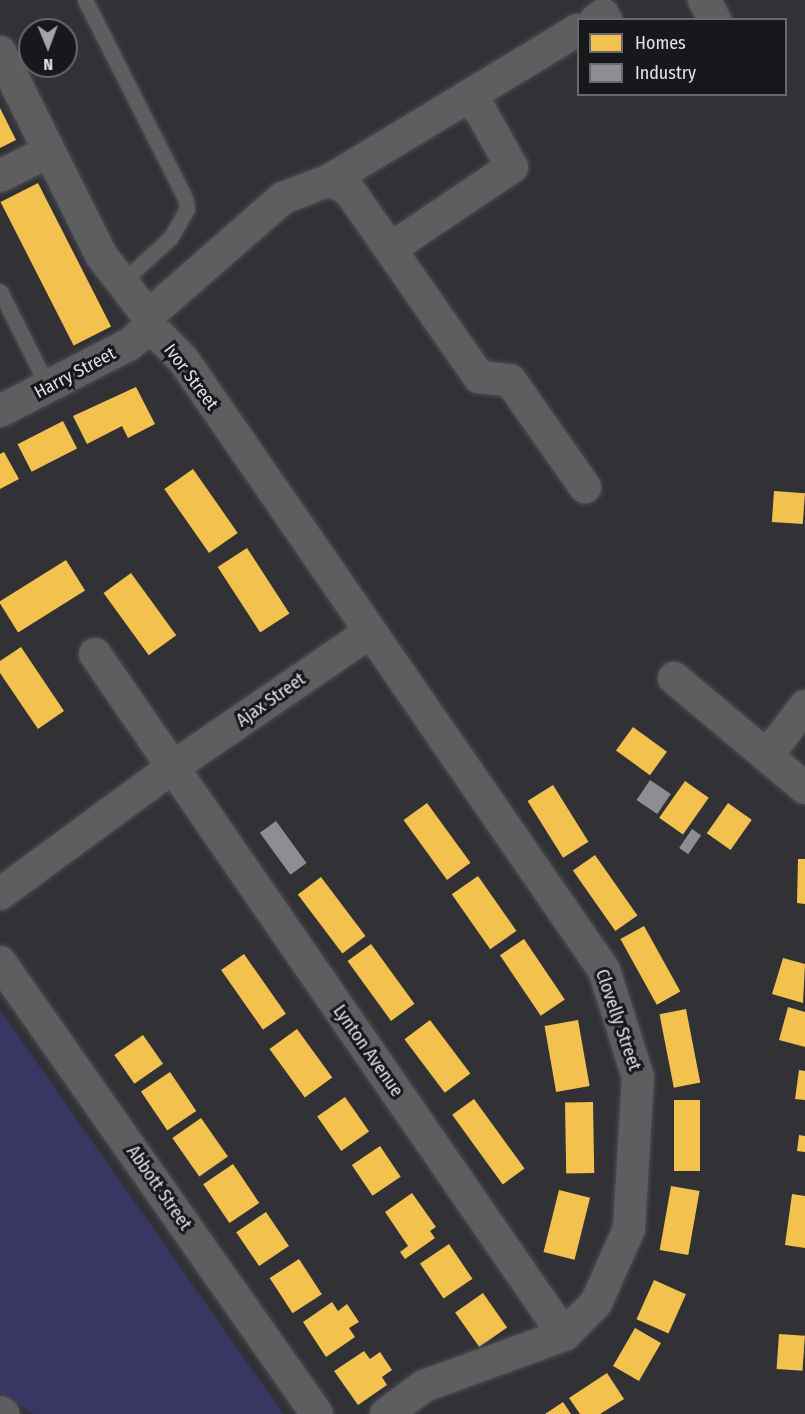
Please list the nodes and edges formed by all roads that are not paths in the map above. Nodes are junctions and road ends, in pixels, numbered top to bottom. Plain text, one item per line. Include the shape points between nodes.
1 (85, 0) edge
2 (704, 0) edge
3 (714, 18) edge
4 (577, 31) edge
5 (0, 52) edge
6 (468, 97) junction
7 (48, 152) junction
8 (0, 176) edge
9 (330, 180) junction
10 (390, 249) junction
11 (121, 283) junction
12 (0, 291) edge
13 (147, 322) junction
14 (48, 387) junction
15 (0, 411) edge
16 (585, 487) dead end
17 (370, 632) junction
18 (95, 654) dead end
19 (674, 678) dead end
20 (805, 706) edge
21 (767, 756) junction
22 (173, 767) junction
23 (805, 788) edge
24 (0, 894) edge
25 (0, 962) edge
26 (564, 1335) junction
27 (317, 1414) edge
28 (386, 1414) edge

1 - 11 lane via 185,198 187,209 170,238
2 - 3 street
4 - 6 street, Harry Street
5 - 7 street, Ivor Street
6 - 9 street, Harry Street
6 - 10 street via 481,112 512,167
7 - 8 street
7 - 11 street, Ivor Street via 101,255
9 - 10 street via 349,189
9 - 13 street, Harry Street via 284,198
10 - 16 street via 480,377 510,380
11 - 13 street, Ivor Street
12 - 14 lane
13 - 14 street, Harry Street via 130,344
13 - 17 street, Ivor Street via 184,361
14 - 15 street, Harry Street
17 - 22 street, Ajax Street
17 - 26 street, Clovelly Street via 604,970 638,1077 629,1229 596,1303
18 - 22 street
19 - 21 street
20 - 21 street
21 - 23 street
22 - 24 street, Ajax Street
22 - 26 street, Lynton Avenue
25 - 27 street, Abbott Street
26 - 28 street, Clovelly Street via 424,1386

